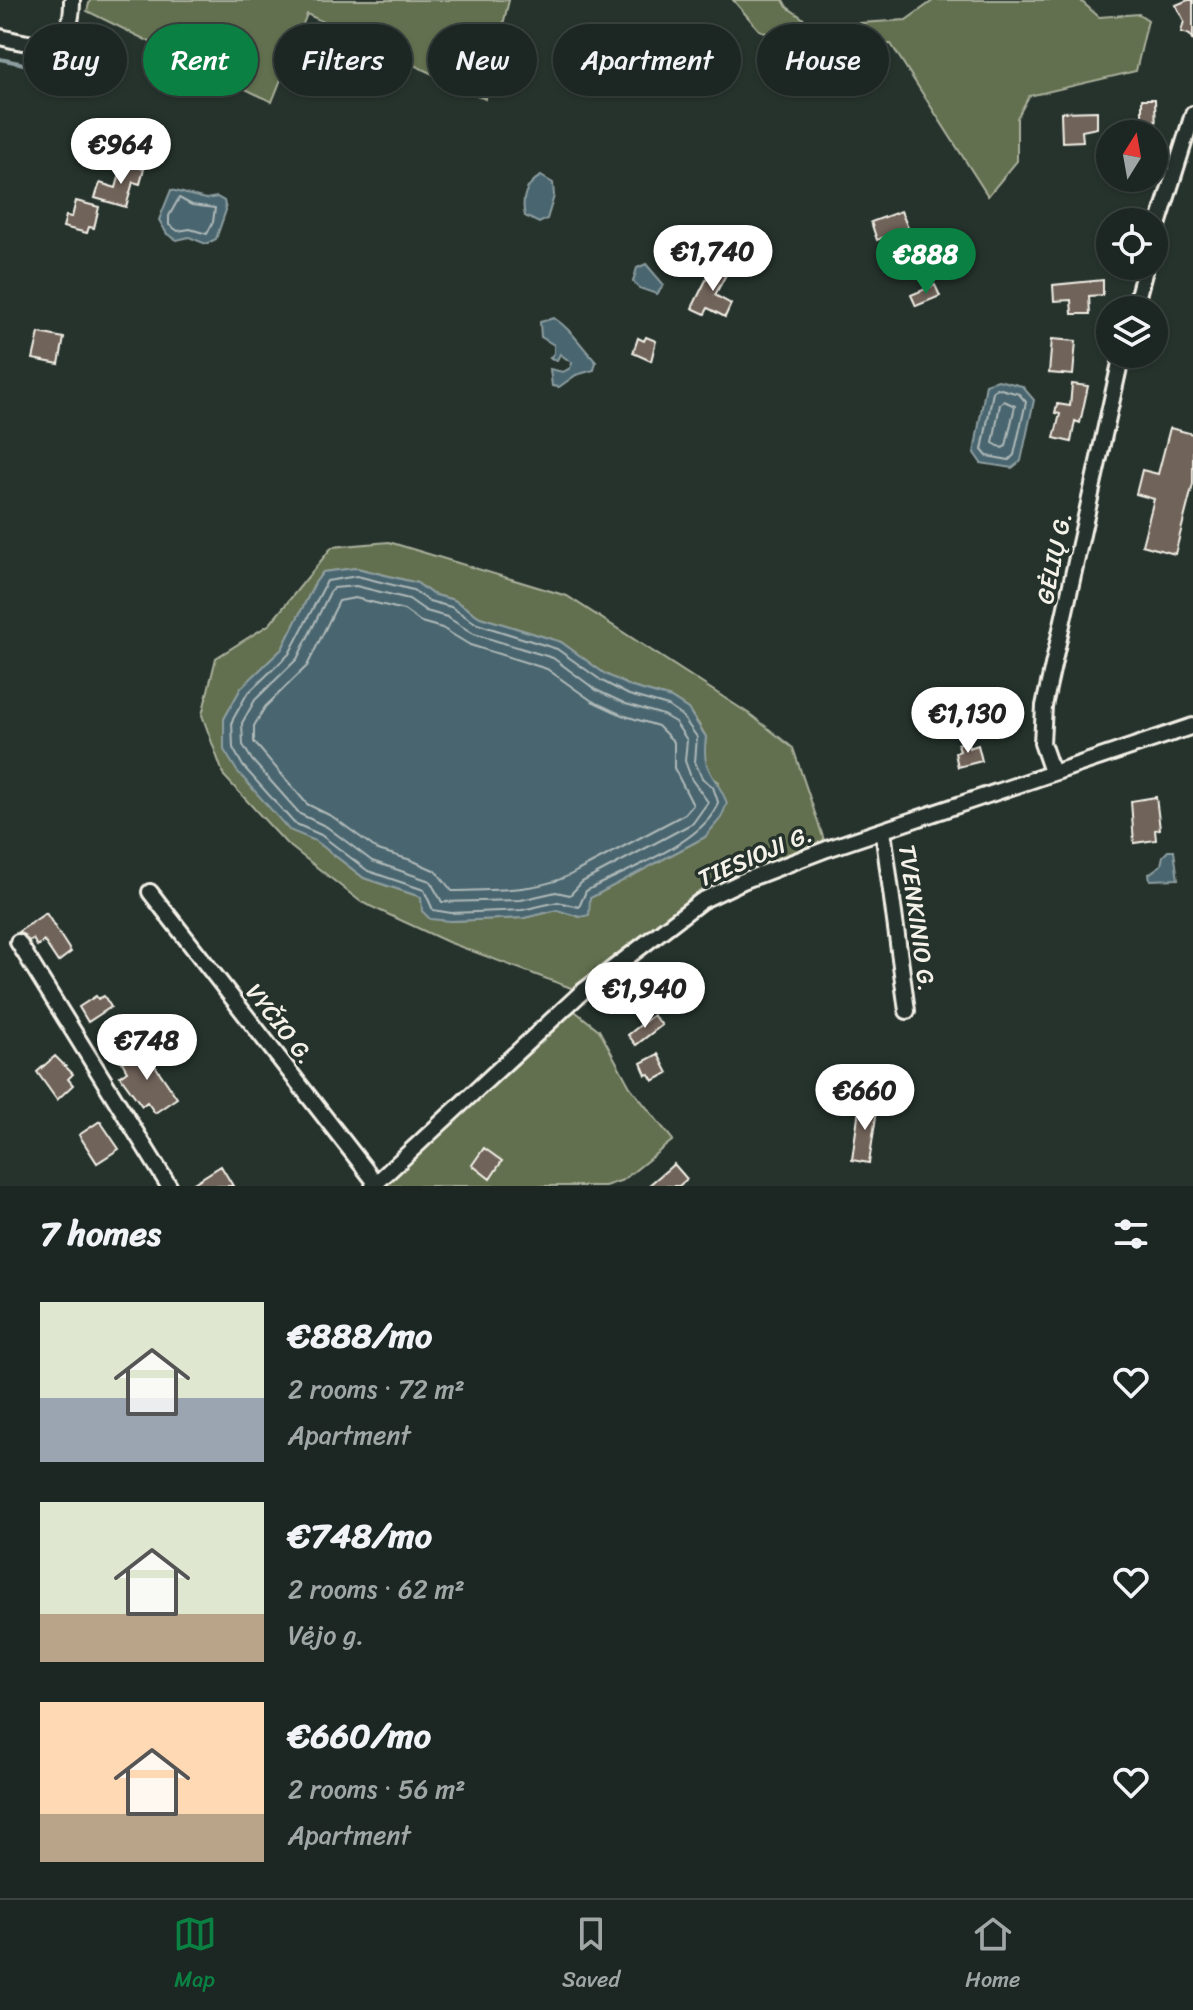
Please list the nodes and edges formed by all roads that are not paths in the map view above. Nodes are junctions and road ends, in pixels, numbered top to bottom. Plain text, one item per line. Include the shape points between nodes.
1 (72, 0) edge
2 (0, 37) edge
3 (1193, 114) edge
4 (1163, 208) edge
5 (1119, 368) edge
6 (1193, 726) edge
7 (1052, 772) junction
8 (883, 831) junction
9 (150, 892) dead end
10 (18, 942) dead end
11 (907, 1011) dead end
12 (374, 1185) edge
13 (169, 1186) edge

1 - 2 street via 70,26 54,43
3 - 4 street
5 - 7 street, GĖLIŲ G. via 1044,706 1042,743
6 - 7 street, TIESIOJI G.
7 - 8 street, TIESIOJI G.
8 - 11 street, TVENKINIO G.
8 - 12 street, TIESIOJI G. via 701,901 582,992
9 - 12 street, VYČIO G.
10 - 13 street

